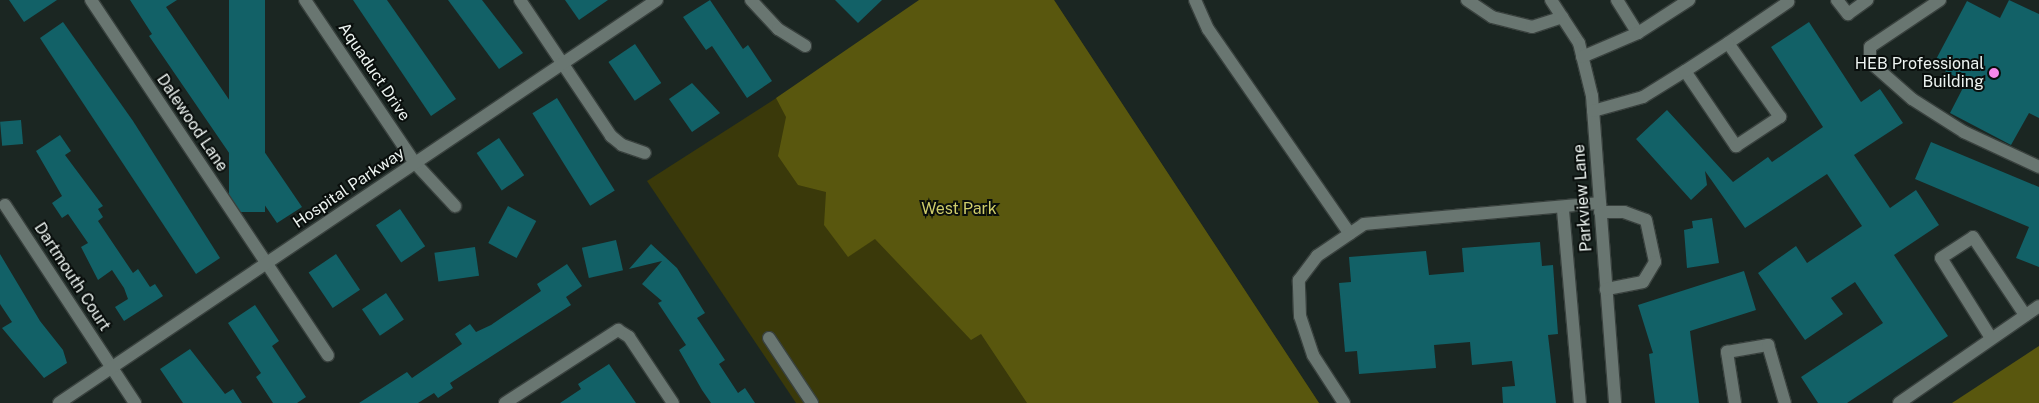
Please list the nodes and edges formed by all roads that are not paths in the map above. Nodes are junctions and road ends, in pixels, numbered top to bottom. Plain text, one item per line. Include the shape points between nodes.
1 (91, 0) edge
2 (305, 0) edge
3 (520, 0) edge
4 (657, 0) edge
5 (751, 0) edge
6 (1195, 0) edge
7 (1467, 0) edge
8 (1552, 0) edge
9 (1618, 0) edge
10 (1689, 0) edge
11 (1837, 0) edge
12 (1867, 0) edge
13 (1940, 0) edge
14 (1788, 2) dead end
15 (1562, 17) junction
16 (1638, 33) junction
17 (1728, 43) junction
18 (805, 46) dead end
19 (1582, 57) junction
20 (562, 64) junction
21 (1685, 72) junction
22 (1593, 111) junction
23 (645, 153) dead end
24 (415, 163) junction
25 (2039, 167) edge
26 (5, 205) dead end
27 (455, 206) dead end
28 (1600, 208) junction
29 (1563, 210) junction
30 (1350, 234) junction
31 (267, 263) junction
32 (1606, 289) junction
33 (2039, 306) edge
34 (2025, 315) junction
35 (769, 338) dead end
36 (1991, 338) junction
37 (328, 355) dead end
38 (112, 368) junction
39 (59, 403) edge
40 (135, 403) edge
41 (505, 403) edge
42 (673, 403) edge
43 (812, 403) edge
44 (1344, 403) edge
45 (1580, 403) edge
46 (1615, 403) edge
47 (1735, 403) edge
48 (1785, 403) edge
49 (1899, 403) edge

1 - 31 street, Dalewood Lane
2 - 24 street, Aquaduct Drive
3 - 20 street
4 - 20 street, Hospital Parkway
5 - 18 street via 778,29
6 - 30 street via 1208,29
7 - 15 street via 1492,17 1532,27
8 - 15 street, Parkview Lane
9 - 16 street
10 - 16 street
11 - 12 street via 1848,14
13 - 25 street via 1870,47 1870,62 1912,99 1964,132
14 - 17 street
15 - 19 street, Parkview Lane
16 - 19 street
17 - 21 street
17 - 21 street via 1780,116 1736,146
19 - 22 street, Parkview Lane
20 - 23 street via 611,136 622,146
20 - 24 street, Hospital Parkway
21 - 22 street via 1644,97
22 - 28 street, Parkview Lane
24 - 27 street, Aquaduct Drive
24 - 31 street, Hospital Parkway
26 - 38 street, Dartmouth Court
28 - 29 street
28 - 32 street, Parkview Lane
28 - 32 street via 1646,220 1656,262 1643,282
29 - 30 street via 1364,224
29 - 45 street
30 - 44 street via 1317,256 1299,280 1300,316 1313,355
31 - 37 street, Dalewood Lane
31 - 38 street, Hospital Parkway
32 - 46 street, Parkview Lane
33 - 34 street
34 - 36 street
34 - 36 street via 1973,238 1941,258
35 - 43 street
36 - 49 street
38 - 39 street, Hospital Parkway
38 - 40 street, Dartmouth Court
41 - 42 street via 618,330 629,337
47 - 48 street via 1727,352 1768,345

